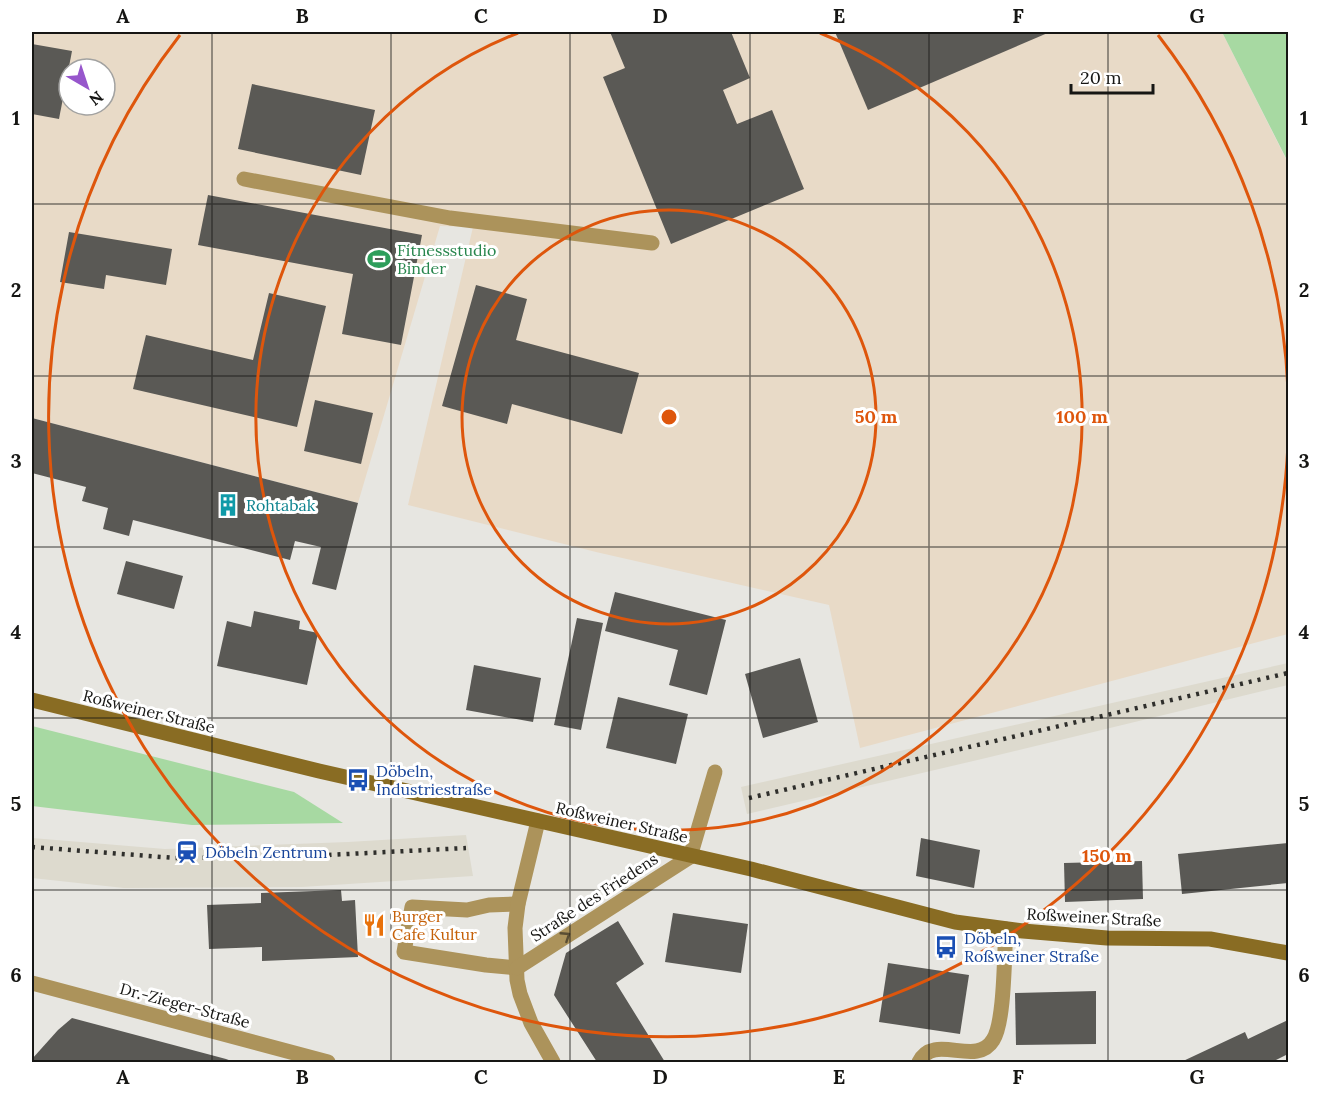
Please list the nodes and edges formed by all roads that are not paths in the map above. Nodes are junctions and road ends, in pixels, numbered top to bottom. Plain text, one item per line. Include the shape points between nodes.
1 (244, 179) dead end
2 (652, 243) dead end
3 (32, 700) edge
4 (715, 772) dead end
5 (538, 822) junction
6 (690, 857) junction
7 (518, 904) junction
8 (1006, 929) junction
9 (1288, 954) edge
10 (517, 968) junction
11 (32, 984) edge
12 (328, 1062) edge
13 (553, 1062) edge
14 (920, 1062) edge

1 - 2 street via 450,218
3 - 5 main road, Roßweiner Straße
4 - 6 street
5 - 6 main road, Roßweiner Straße
5 - 7 street, Straße des Friedens
6 - 8 main road, Roßweiner Straße via 956,922
10 -> 6 street, Straße des Friedens
7 - 10 street, Straße des Friedens
7 - 10 street via 467,910 412,907 404,952
8 - 9 main road, Roßweiner Straße via 1107,938 1210,939
8 - 14 street via 999,1024 992,1043 974,1053 929,1051
10 - 13 street, Straße des Friedens via 520,994 531,1023
11 - 12 street, Dr.-Zieger-Straße

